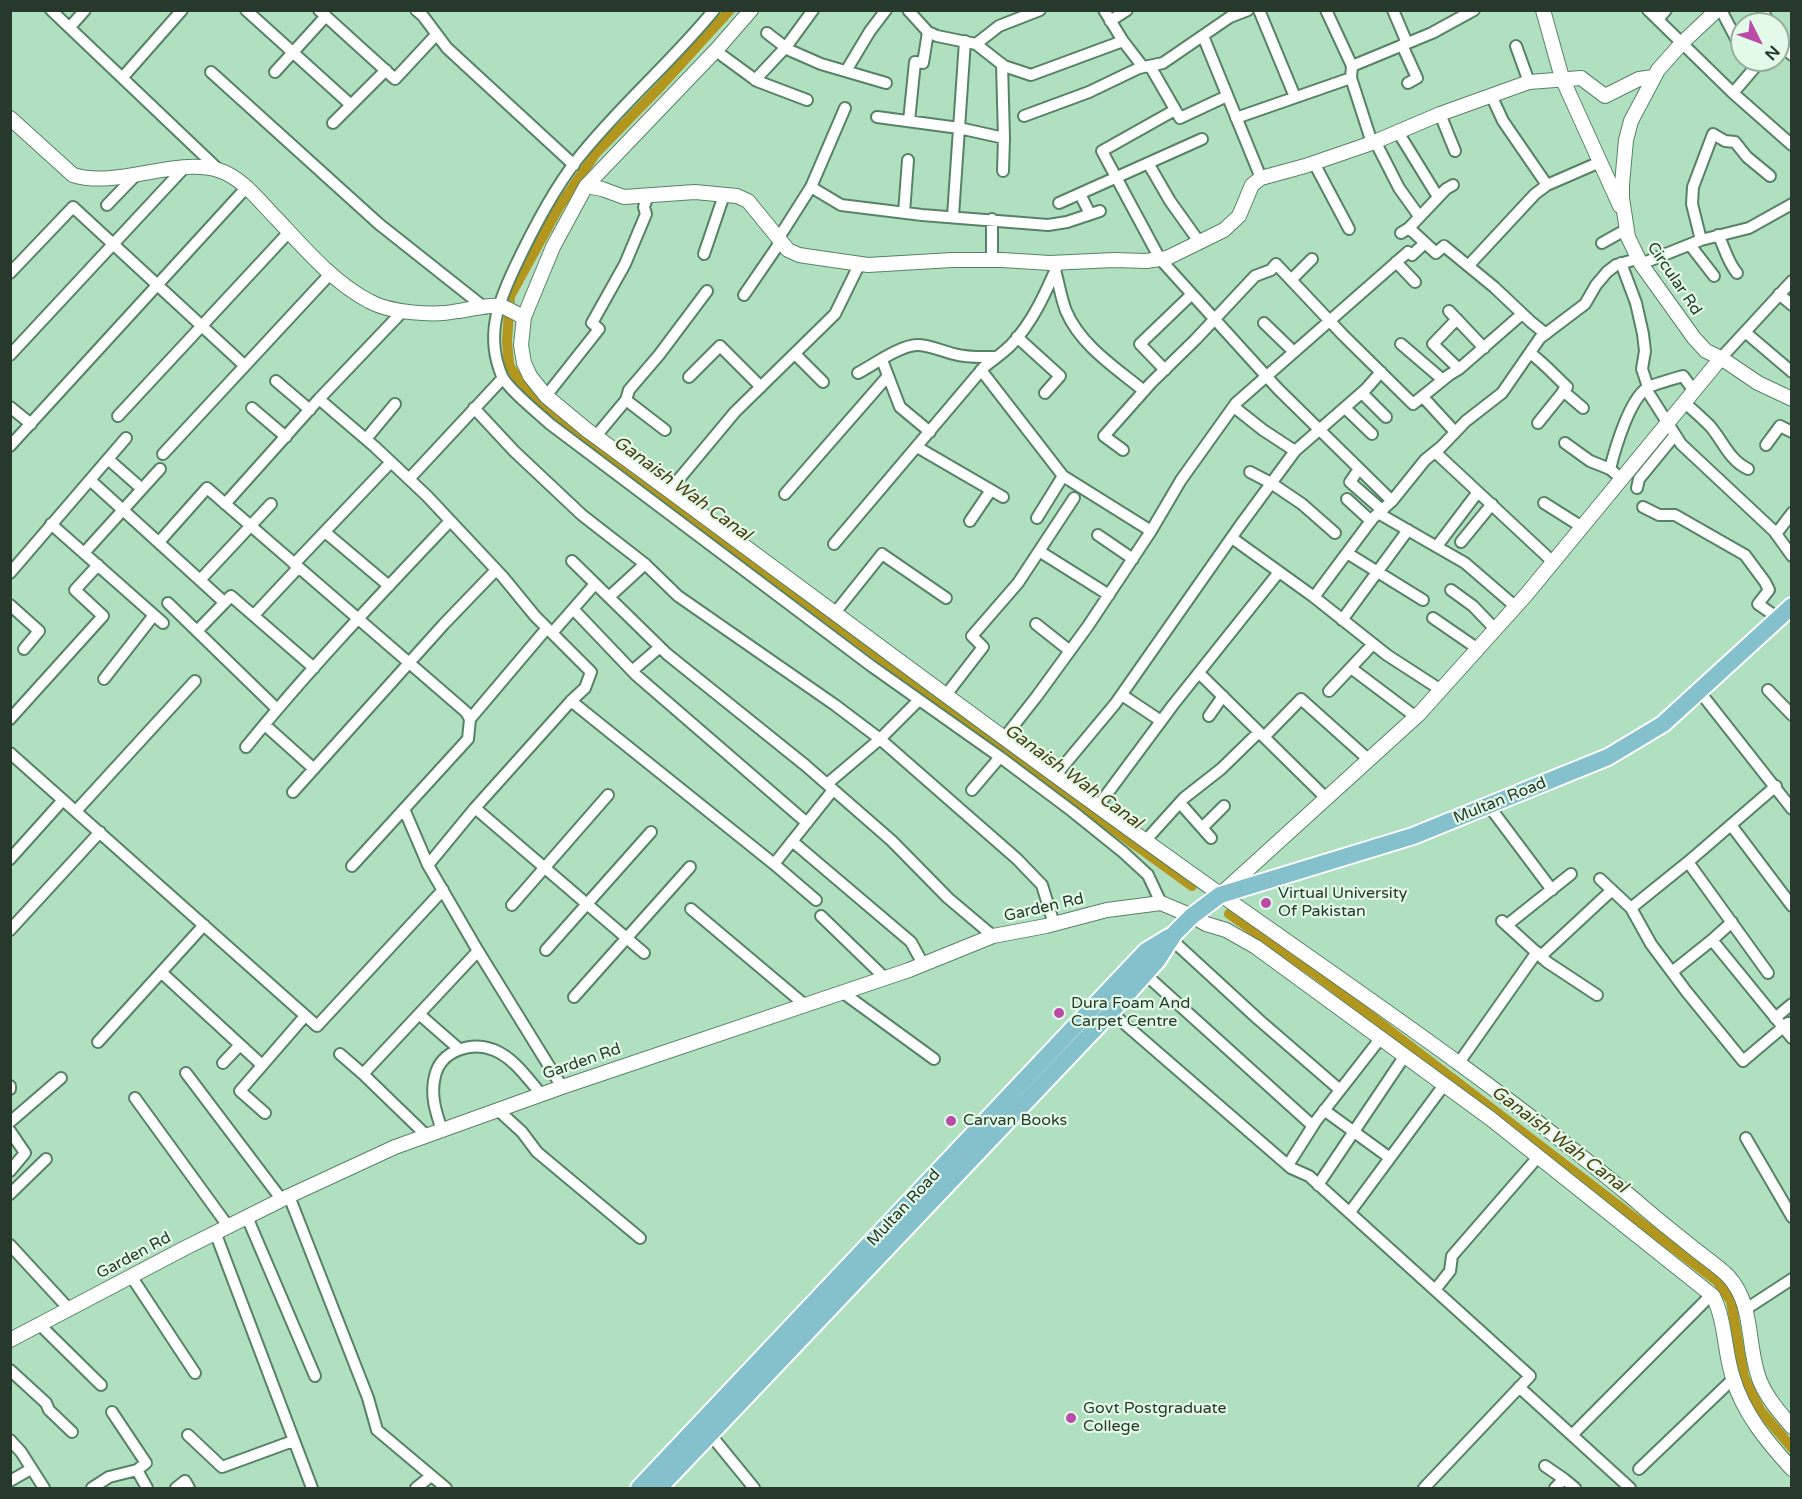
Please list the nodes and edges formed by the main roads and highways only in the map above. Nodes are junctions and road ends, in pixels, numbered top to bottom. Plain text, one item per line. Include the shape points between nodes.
1 (1791, 606) edge
2 (1173, 936) junction
3 (639, 1488) edge
4 (659, 1488) edge

1 - 2 main road, Multan Road via 1663,724 1608,757 1413,836 1221,895 1192,915
2 - 3 main road, Multan Road via 1146,951
2 - 4 main road, Multan Road via 1111,1011

